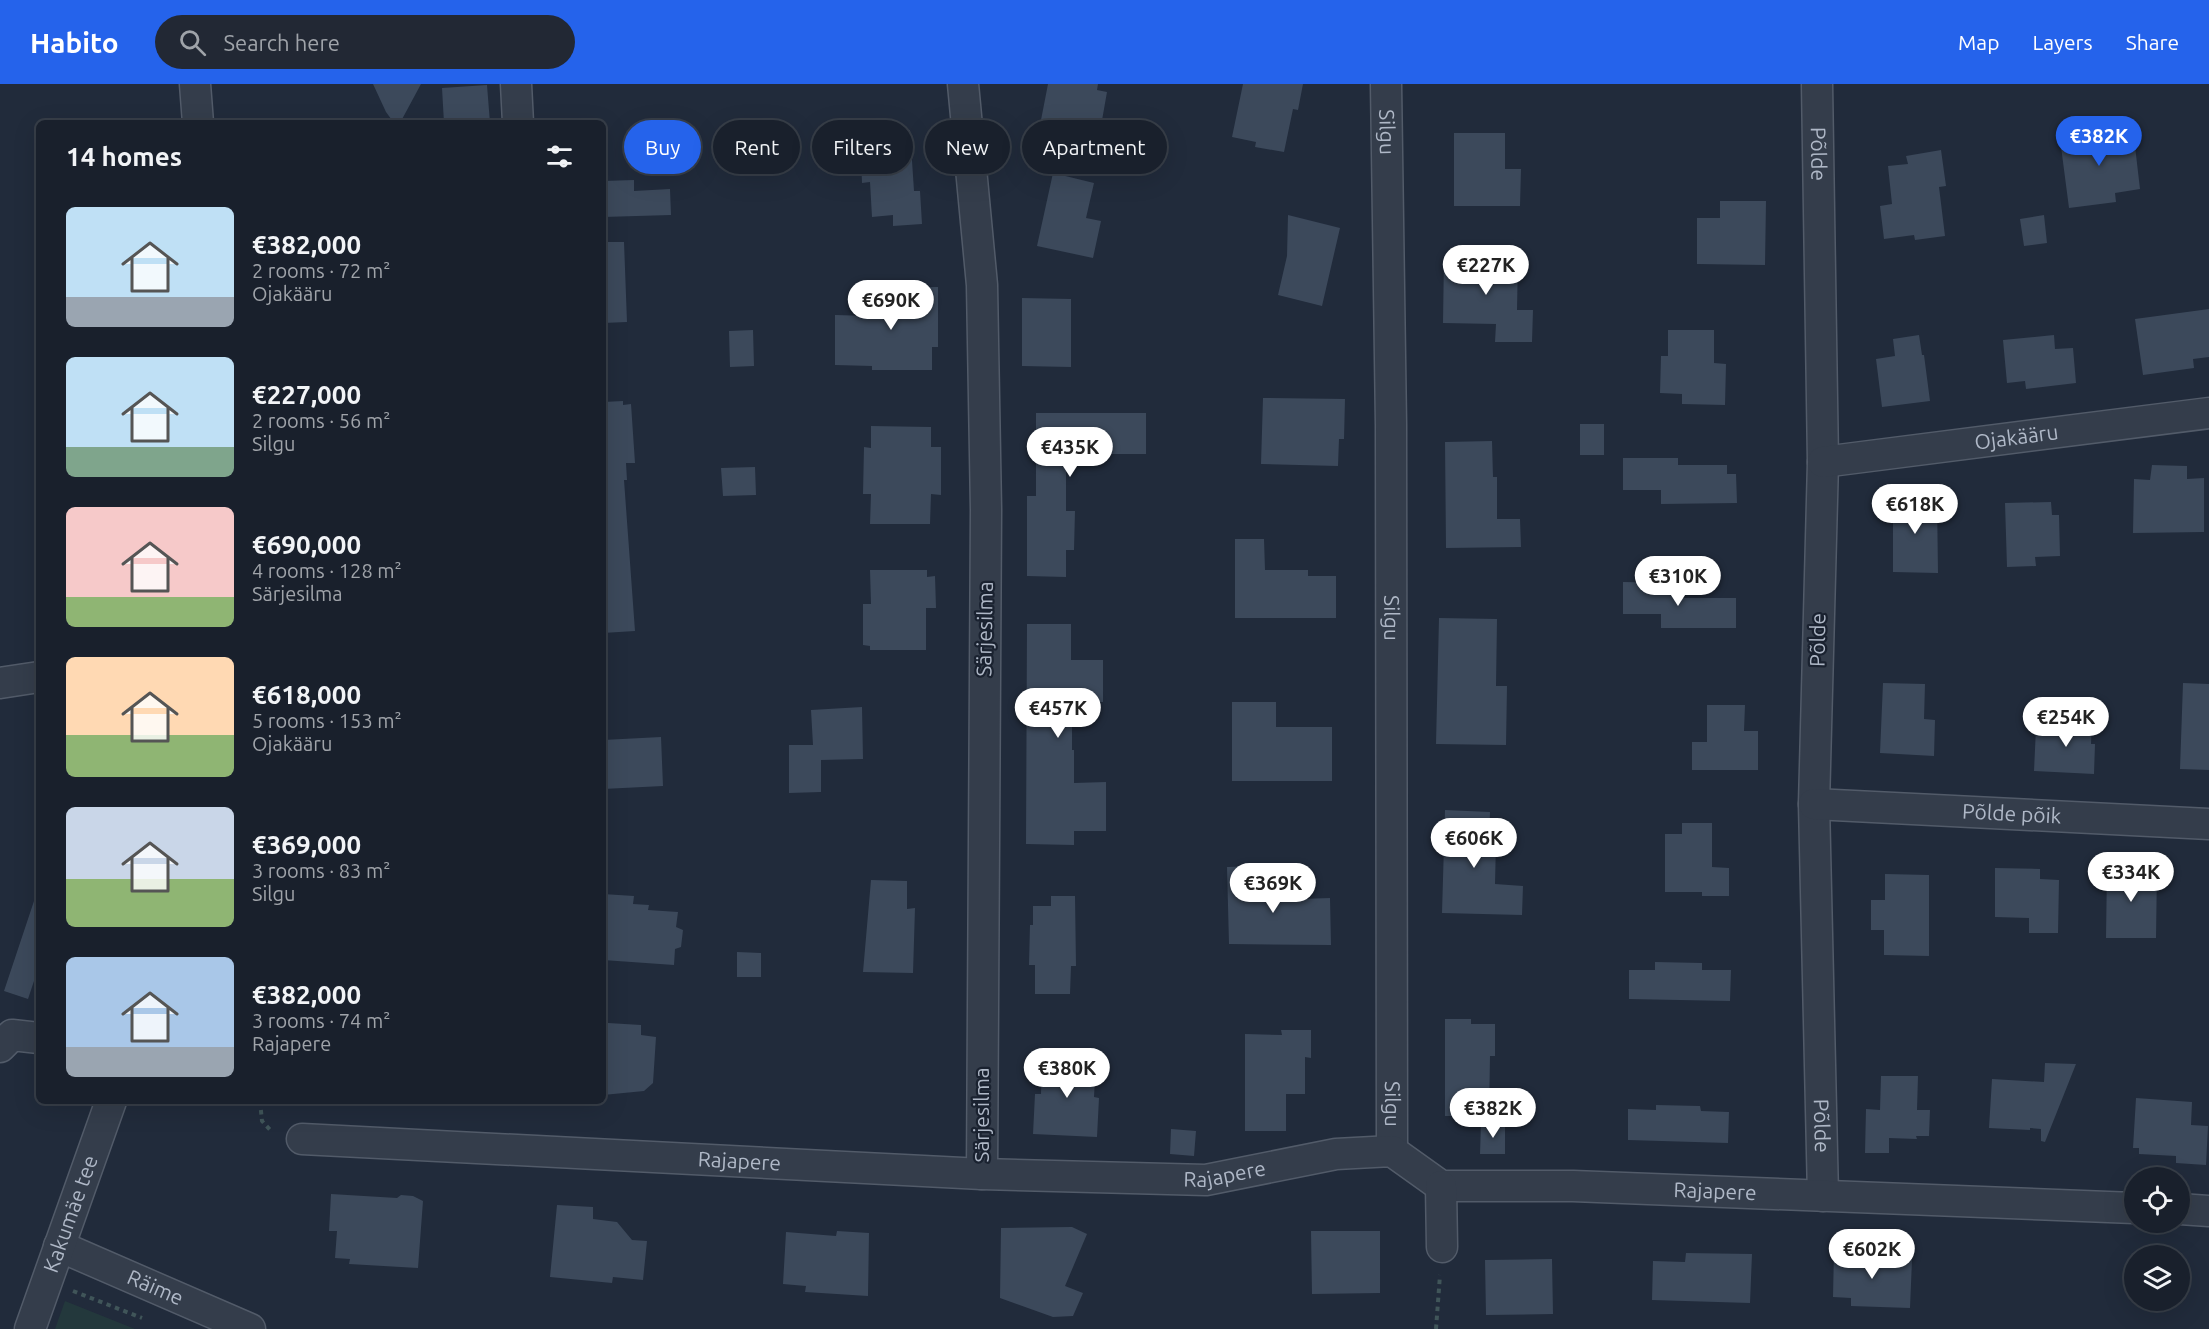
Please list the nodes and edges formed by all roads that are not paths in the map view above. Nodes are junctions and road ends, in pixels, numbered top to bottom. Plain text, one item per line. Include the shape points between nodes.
1 (195, 84) edge
2 (516, 84) edge
3 (963, 84) edge
4 (1386, 84) edge
5 (1817, 84) edge
6 (198, 120) edge
7 (518, 120) edge
8 (2209, 413) edge
9 (1823, 462) junction
10 (36, 677) edge
11 (0, 683) edge
12 (1814, 804) junction
13 (2209, 824) edge
14 (36, 1038) edge
15 (0, 1047) edge
16 (110, 1104) edge
17 (302, 1139) dead end
18 (1392, 1151) junction
19 (982, 1174) junction
20 (1441, 1186) junction
21 (1823, 1196) junction
22 (2124, 1208) edge
23 (2190, 1209) edge
24 (2209, 1210) edge
25 (59, 1246) junction
26 (1442, 1247) road end
27 (30, 1329) edge
28 (250, 1329) edge

1 - 6 street
2 - 7 street
3 - 19 street, Särjesilma via 982,285 986,510
4 - 18 street, Silgu via 1391,425
5 - 9 street, Põlde
8 - 9 street, Ojakääru
9 - 12 street, Põlde
10 - 11 street
12 - 13 street, Põlde põik
12 - 21 street, Põlde
14 - 15 street via 12,1035
16 - 25 street, Kakumäe tee
17 - 19 street, Rajapere
18 - 19 street, Rajapere via 1336,1154 1206,1180
18 - 20 street
20 - 21 street, Rajapere via 1573,1186
20 - 26 street
21 - 22 street, Rajapere
23 - 24 street
25 - 27 street, Kakumäe tee
25 - 28 street, Räime

